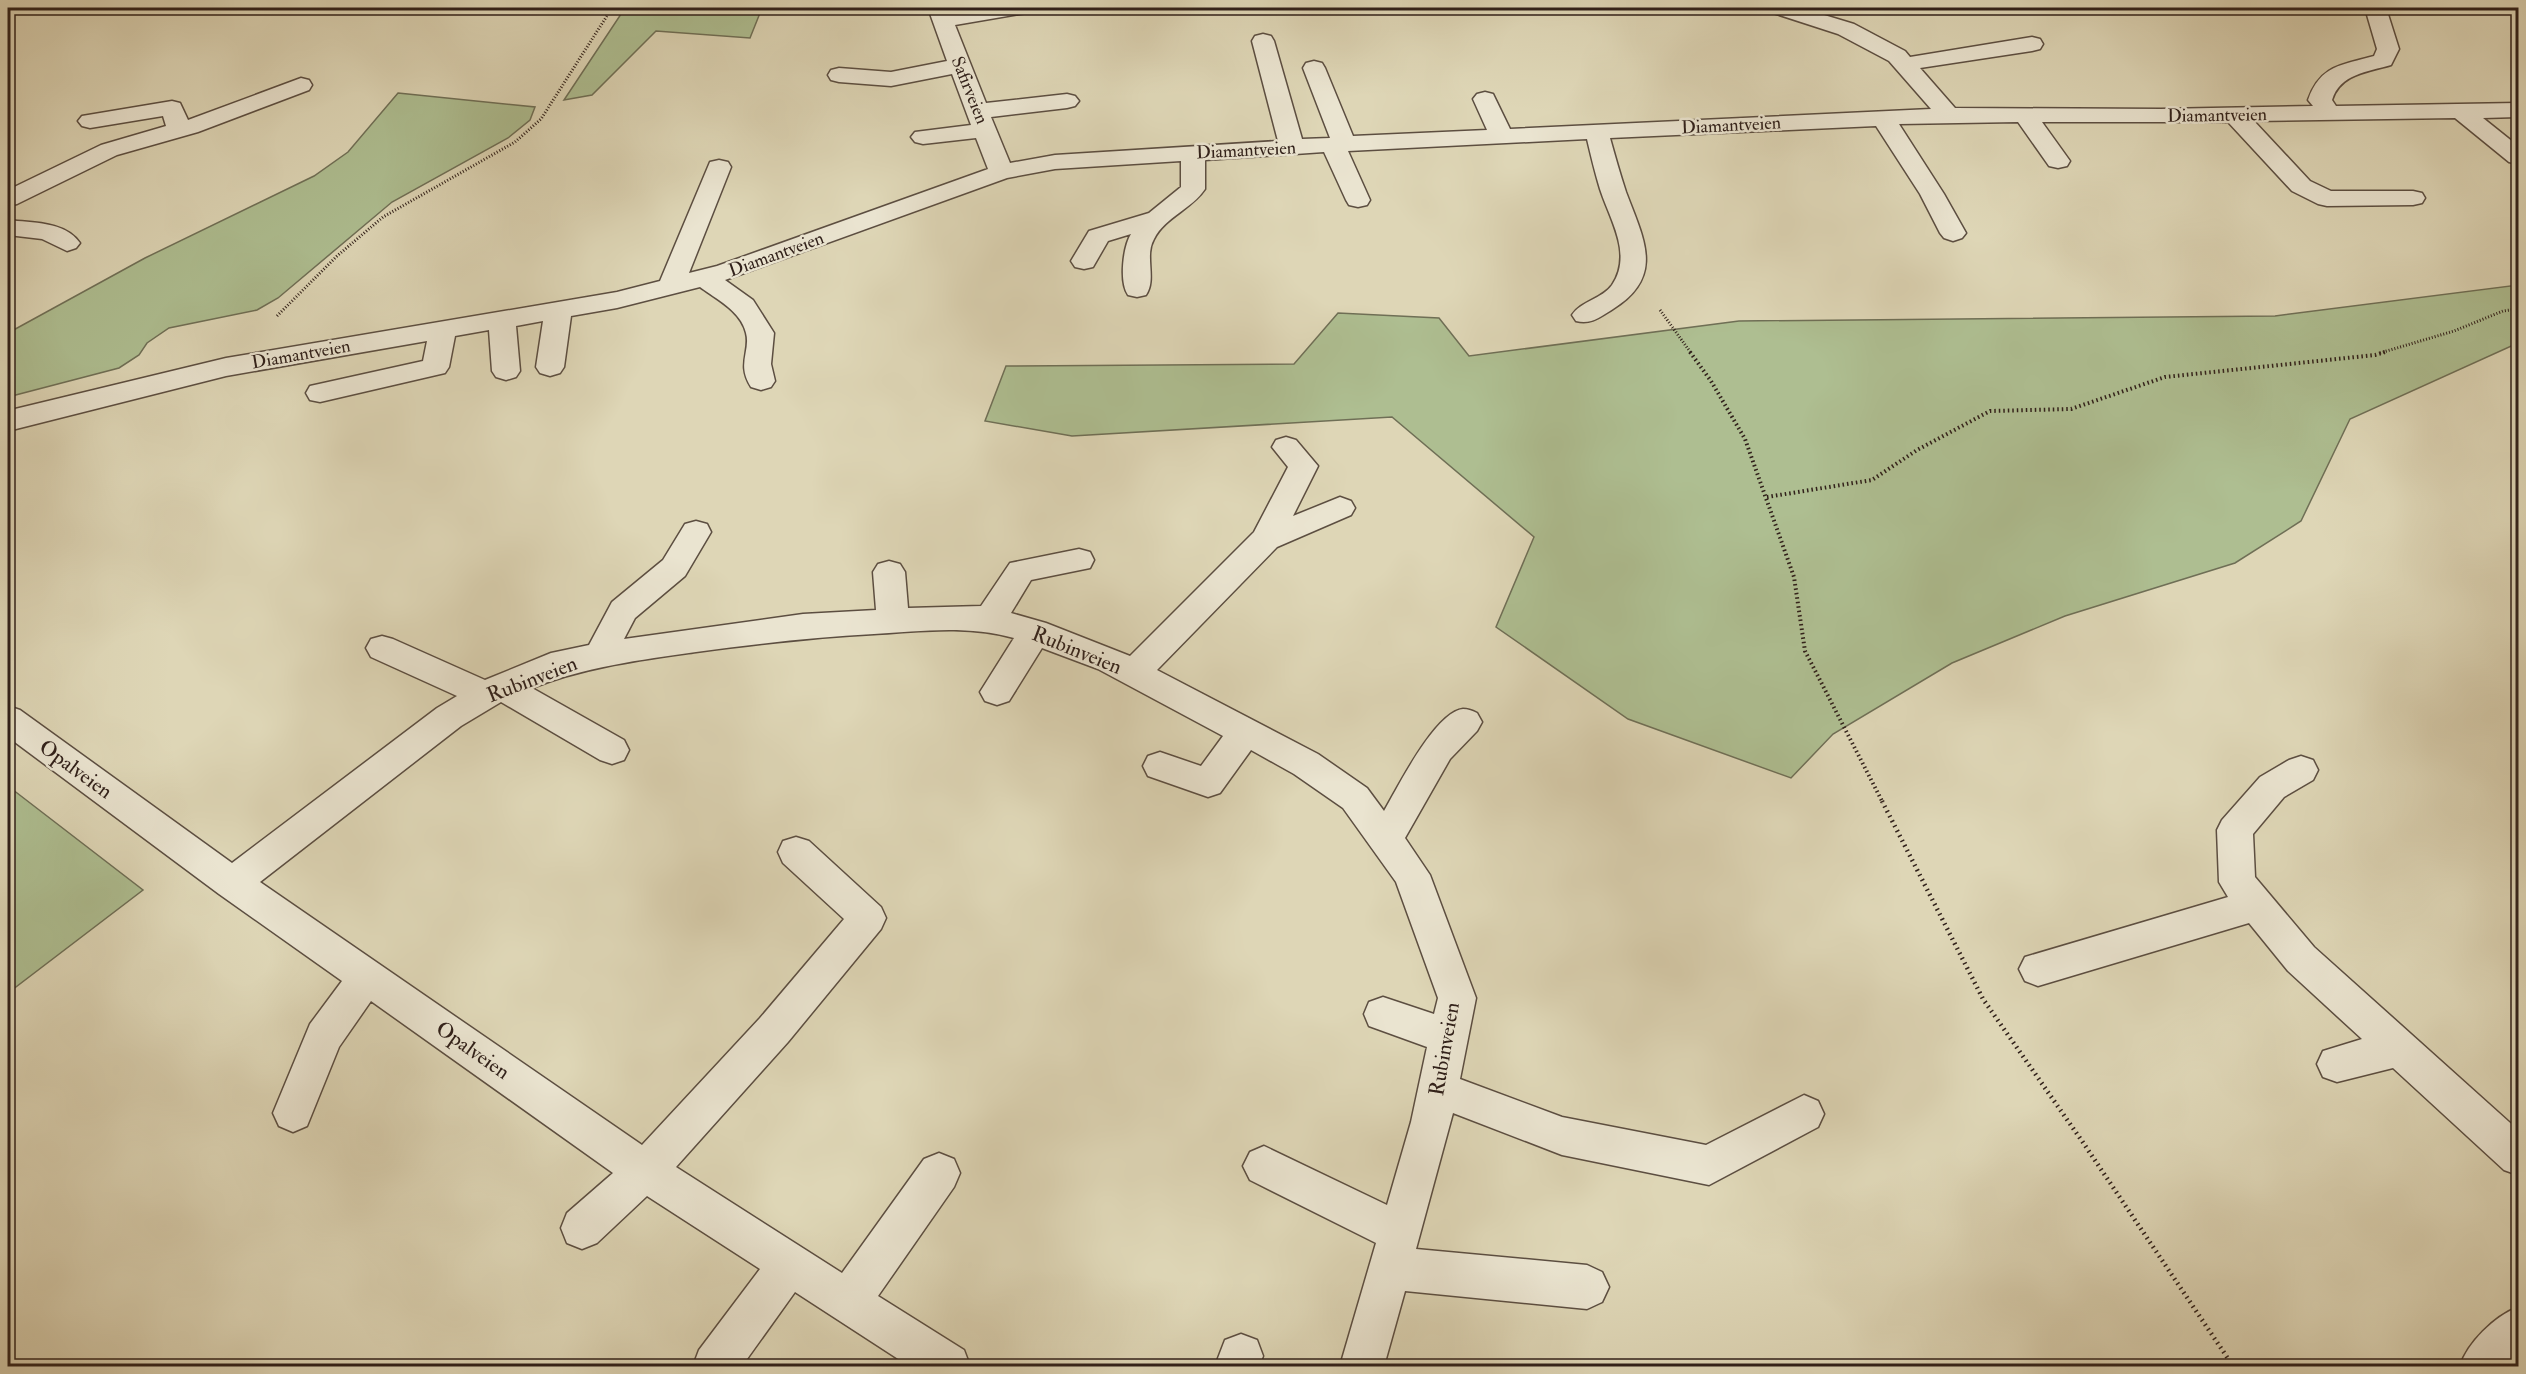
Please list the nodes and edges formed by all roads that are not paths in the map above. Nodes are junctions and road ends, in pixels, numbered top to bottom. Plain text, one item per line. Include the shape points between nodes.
1 (1020, 8) edge
2 (2376, 8) edge
3 (941, 14) edge
4 (1777, 16) edge
5 (1846, 18) edge
6 (1990, 29) dead end
7 (1263, 41) dead end
8 (2032, 44) dead end
9 (1885, 48) junction
10 (1906, 64) junction
11 (959, 66) junction
12 (1314, 68) dead end
13 (839, 75) dead end
14 (302, 85) dead end
15 (1485, 99) dead end
16 (1067, 101) dead end
17 (2460, 110) junction
18 (2518, 110) edge
19 (2328, 112) junction
20 (2234, 114) junction
21 (1949, 115) junction
22 (2025, 116) junction
23 (2160, 116) junction
24 (1882, 117) junction
25 (90, 121) dead end
26 (982, 121) junction
27 (179, 130) junction
28 (1596, 131) junction
29 (1501, 136) junction
30 (923, 137) dead end
31 (2179, 137) dead end
32 (1338, 145) junction
33 (1292, 148) junction
34 (1193, 153) junction
35 (2518, 157) edge
36 (2058, 161) dead end
37 (719, 167) dead end
38 (1001, 172) junction
39 (2413, 198) dead end
40 (8, 199) edge
41 (1358, 200) dead end
42 (1158, 218) junction
43 (8, 228) edge
44 (1953, 233) dead end
45 (67, 243) dead end
46 (1084, 261) dead end
47 (705, 278) junction
48 (671, 286) junction
49 (1137, 289) dead end
50 (558, 310) junction
51 (1585, 315) dead end
52 (502, 320) junction
53 (443, 330) junction
54 (550, 368) dead end
55 (506, 371) dead end
56 (761, 381) dead end
57 (320, 393) dead end
58 (8, 422) edge
59 (1286, 447) dead end
60 (1340, 508) dead end
61 (696, 532) dead end
62 (1266, 539) junction
63 (1079, 560) dead end
64 (889, 572) dead end
65 (990, 620) junction
66 (892, 621) junction
67 (1035, 632) junction
68 (382, 648) dead end
69 (600, 655) junction
70 (1132, 673) junction
71 (494, 691) junction
72 (997, 692) dead end
73 (8, 719) edge
74 (1465, 722) dead end
75 (1245, 732) junction
76 (612, 750) dead end
77 (1160, 766) dead end
78 (2301, 770) dead end
79 (1386, 840) junction
80 (796, 852) dead end
81 (232, 883) junction
82 (2256, 905) junction
83 (2038, 969) dead end
84 (367, 976) junction
85 (1383, 1014) dead end
86 (1449, 1037) junction
87 (2399, 1048) junction
88 (2337, 1064) dead end
89 (1438, 1089) junction
90 (293, 1113) dead end
91 (1804, 1114) dead end
92 (2518, 1156) edge
93 (1264, 1166) dead end
94 (645, 1171) junction
95 (939, 1173) dead end
96 (582, 1228) dead end
97 (1395, 1250) junction
98 (789, 1265) junction
99 (1587, 1287) dead end
100 (847, 1302) junction
101 (2518, 1329) edge
102 (715, 1366) edge
103 (948, 1366) edge
104 (1362, 1366) edge
105 (2483, 1366) edge

1 - 3 street
2 - 19 street via 2388,49 2382,60 2345,71 2325,84 2320,100
3 - 11 street, Safirveien
4 - 5 street via 1823,21
4 - 5 street via 1810,35
5 - 9 street
6 - 9 street
7 - 33 street
8 - 10 street
9 - 10 street
10 - 21 street
11 - 13 street via 891,79
11 - 26 street, Safirveien
12 - 32 street
14 - 27 street
15 - 29 street
16 - 26 street
17 - 18 street, Diamantveien
17 - 19 street, Diamantveien
17 - 35 street
19 - 20 street, Diamantveien
20 - 23 street, Diamantveien
20 - 39 street via 2301,186 2327,199
21 - 22 street, Diamantveien
21 - 24 street, Diamantveien
22 - 23 street, Diamantveien
22 - 36 street
23 - 31 street
24 - 28 street, Diamantveien
24 - 44 street
25 - 27 street via 172,108
26 - 30 street
26 - 38 street, Safirveien
27 - 40 street via 109,150
28 - 29 street, Diamantveien
28 - 51 street via 1632,237 1633,272 1619,294
29 - 32 street, Diamantveien
32 - 33 street, Diamantveien
32 - 41 street
33 - 34 street, Diamantveien
34 - 38 street, Diamantveien via 1054,162
34 - 42 street via 1193,189
37 - 48 street
38 - 47 street, Diamantveien
42 - 46 street via 1098,236
42 - 49 street via 1139,243
43 - 45 street via 48,232
47 - 48 street, Diamantveien
47 - 56 street via 744,306 760,333 757,364
48 - 50 street, Diamantveien
50 - 52 street, Diamantveien
50 - 54 street
52 - 53 street, Diamantveien
52 - 55 street
53 - 57 street via 435,367
53 - 58 street, Diamantveien via 226,367
59 - 62 street via 1303,466
60 - 62 street
61 - 69 street via 674,567 624,610
62 - 70 street
63 - 65 street via 1021,571
64 - 66 street
65 - 66 street, Rubinveien via 963,616
65 - 67 street, Rubinveien
66 - 69 street, Rubinveien via 803,626
67 - 70 street, Rubinveien via 1110,660
67 - 72 street
68 - 71 street
69 - 71 street, Rubinveien via 563,662
70 - 75 street, Rubinveien
71 - 76 street
71 - 81 street, Rubinveien via 448,717
73 - 81 street, Opalveien
74 - 79 street via 1438,749
75 - 77 street via 1208,783
75 - 79 street, Rubinveien via 1306,764 1354,798
78 - 82 street via 2272,787 2235,830 2237,882
79 - 86 street, Rubinveien via 1412,875 1457,999
80 - 94 street via 868,918 774,1030
81 - 84 street, Opalveien
82 - 83 street
82 - 87 street via 2301,959
84 - 90 street via 324,1037
84 - 94 street, Opalveien
85 - 86 street
86 - 89 street, Rubinveien
87 - 88 street
87 - 92 street
89 - 91 street via 1562,1136 1708,1166
89 - 97 street, Rubinveien
93 - 97 street
94 - 96 street
94 - 98 street, Opalveien
95 - 100 street
97 - 99 street
97 - 104 street, Rubinveien
98 - 100 street, Opalveien
98 - 102 street
100 - 103 street, Opalveien
101 - 105 street

